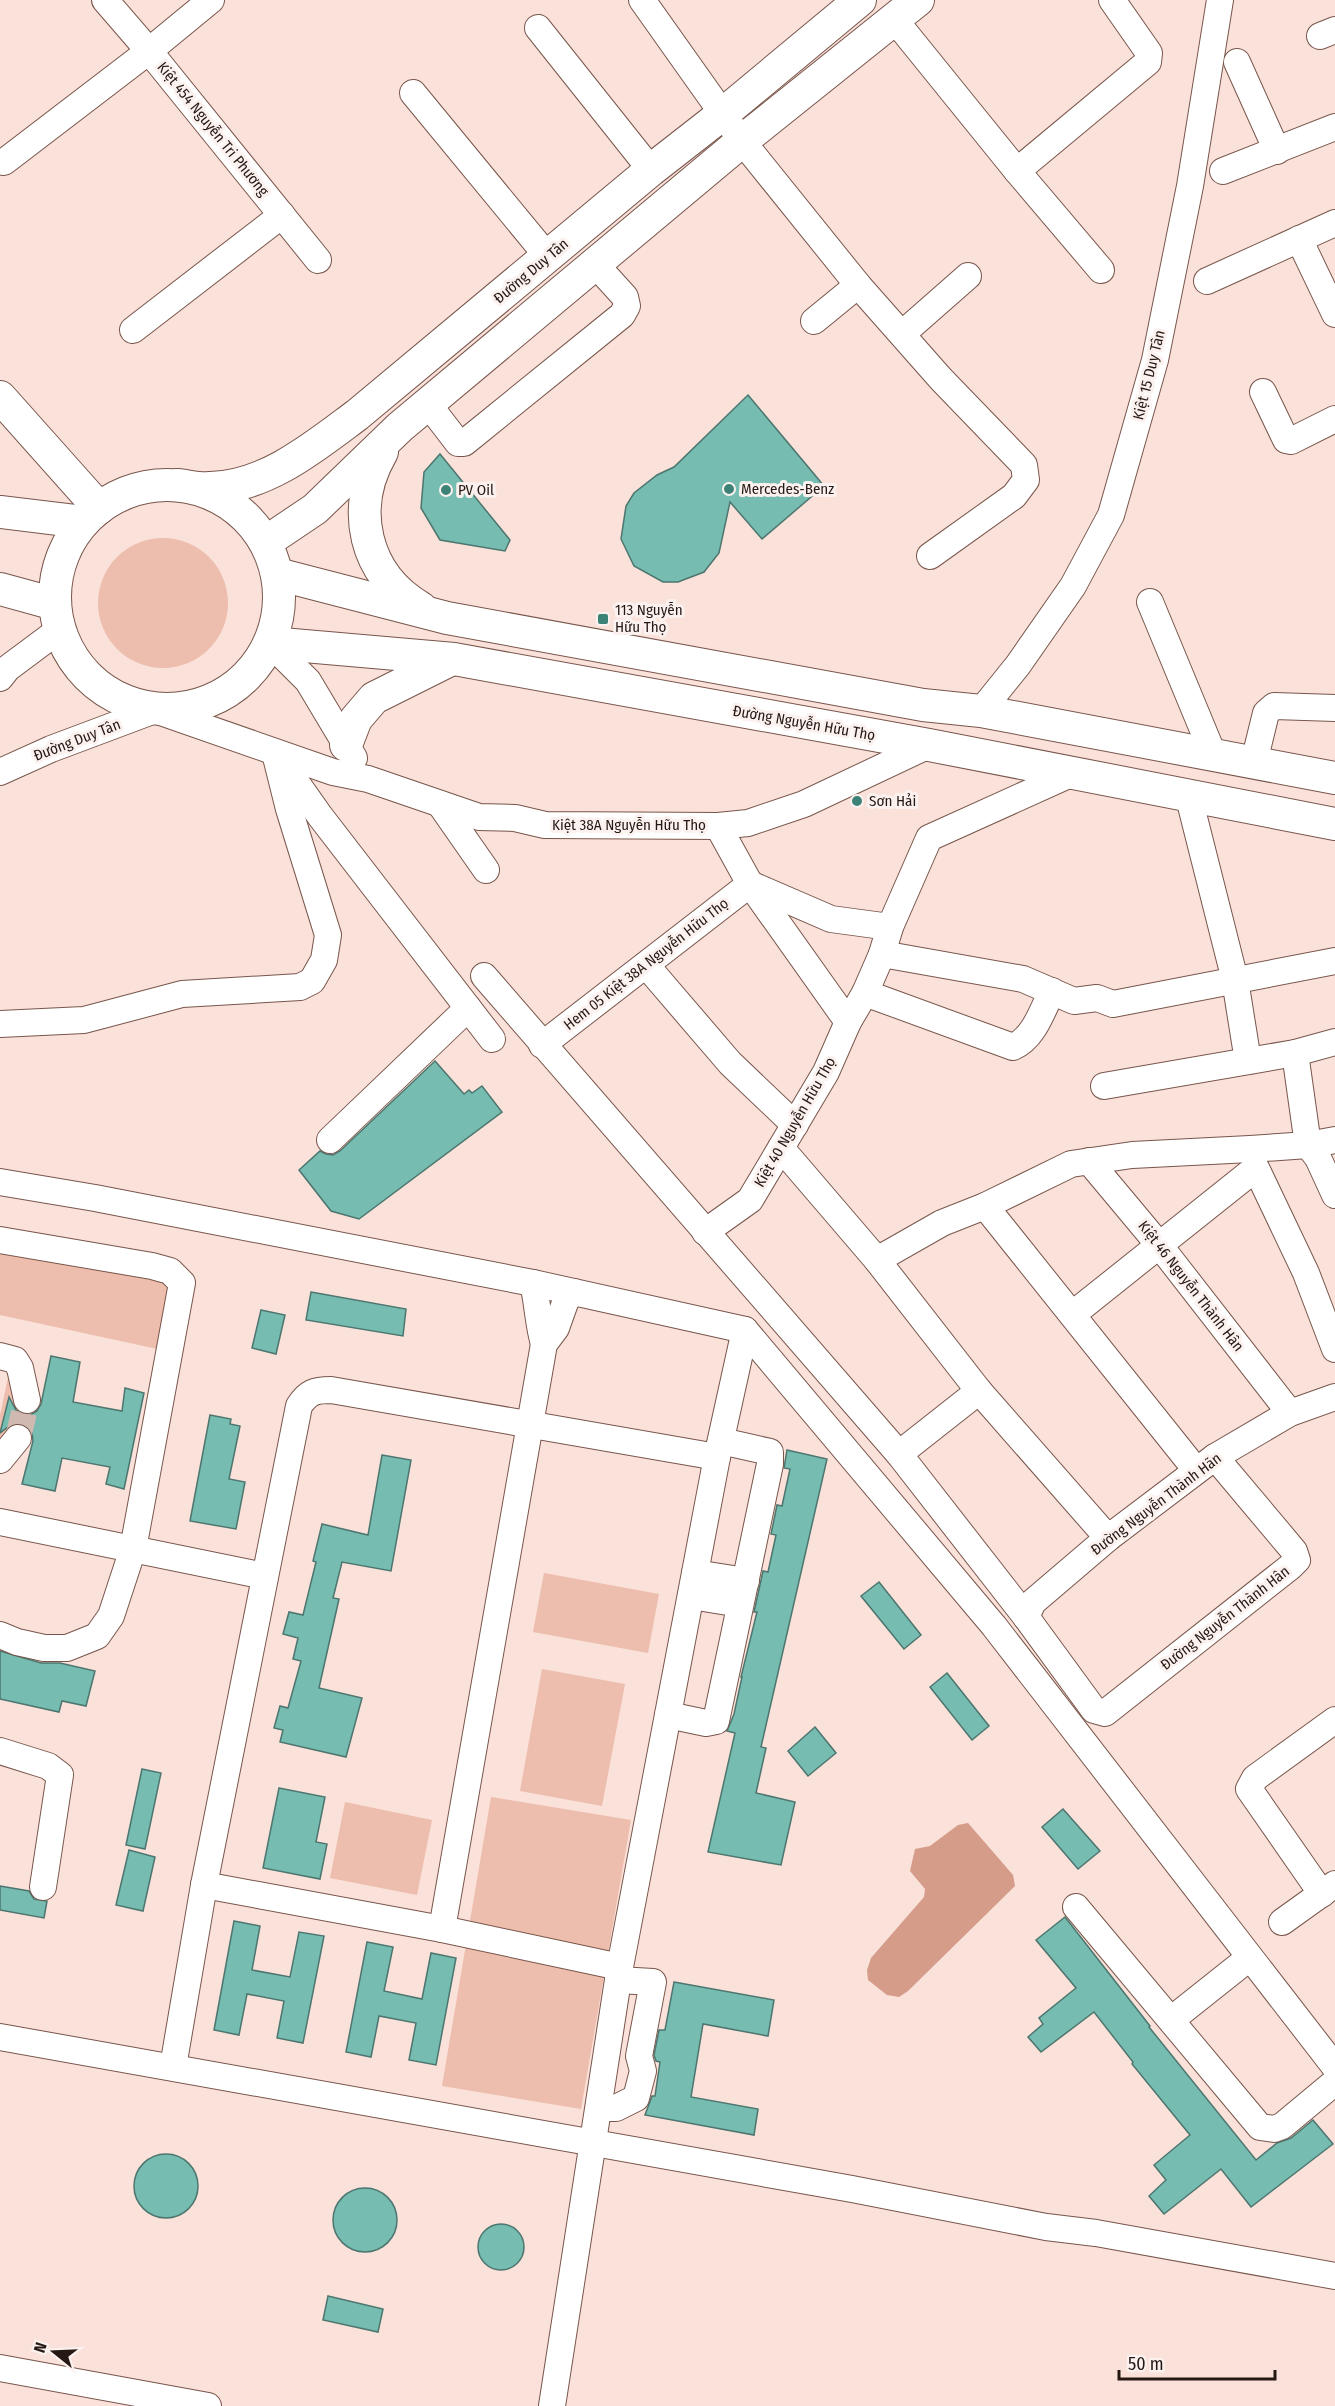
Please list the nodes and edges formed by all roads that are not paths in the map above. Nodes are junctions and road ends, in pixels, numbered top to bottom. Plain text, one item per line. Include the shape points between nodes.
1 (105, 0) edge
2 (211, 0) edge
3 (642, 0) edge
4 (860, 0) edge
5 (918, 0) edge
6 (1112, 0) edge
7 (1220, 0) edge
8 (894, 19) junction
9 (538, 28) dead end
10 (149, 51) junction
11 (1237, 62) dead end
12 (413, 93) dead end
13 (724, 113) junction
14 (1335, 127) edge
15 (742, 141) junction
16 (1276, 151) junction
17 (4, 162) dead end
18 (651, 170) junction
19 (1017, 171) junction
20 (1223, 171) dead end
21 (282, 215) junction
22 (1335, 223) edge
23 (1299, 239) junction
24 (548, 257) junction
25 (318, 260) dead end
26 (596, 265) junction
27 (1101, 270) dead end
28 (968, 276) dead end
29 (1208, 281) dead end
30 (858, 285) junction
31 (1335, 314) edge
32 (813, 321) dead end
33 (133, 330) dead end
34 (902, 334) junction
35 (1263, 392) dead end
36 (0, 397) edge
37 (428, 404) junction
38 (1335, 419) edge
39 (400, 427) junction
40 (177, 485) junction
41 (0, 512) edge
42 (91, 515) junction
43 (266, 542) junction
44 (930, 556) dead end
45 (278, 574) junction
46 (0, 589) edge
47 (1150, 602) dead end
48 (57, 617) junction
49 (447, 618) junction
50 (270, 643) junction
51 (454, 659) junction
52 (0, 678) edge
53 (1335, 708) edge
54 (155, 710) junction
55 (981, 711) junction
56 (346, 745) junction
57 (929, 745) junction
58 (275, 753) junction
59 (1213, 754) junction
60 (1254, 762) junction
61 (0, 772) edge
62 (1073, 773) junction
63 (1335, 778) edge
64 (368, 779) junction
65 (1188, 794) junction
66 (440, 804) junction
67 (1335, 824) edge
68 (718, 826) junction
69 (486, 870) dead end
70 (750, 884) junction
71 (890, 927) junction
72 (882, 954) junction
73 (1335, 961) edge
74 (645, 965) junction
75 (484, 976) dead end
76 (1235, 980) junction
77 (1052, 991) junction
78 (865, 993) junction
79 (468, 1008) junction
80 (848, 1022) junction
81 (0, 1024) edge
82 (492, 1039) dead end
83 (1335, 1042) edge
84 (543, 1045) junction
85 (1295, 1053) junction
86 (1248, 1061) junction
87 (1104, 1086) dead end
88 (795, 1125) junction
89 (330, 1140) dead end
90 (1335, 1140) edge
91 (1308, 1145) junction
92 (781, 1148) junction
93 (1089, 1161) junction
94 (0, 1182) edge
95 (1335, 1195) edge
96 (985, 1206) junction
97 (705, 1232) junction
98 (0, 1240) edge
99 (1160, 1246) junction
100 (877, 1260) junction
101 (533, 1283) junction
102 (574, 1292) junction
103 (1073, 1314) junction
104 (746, 1330) junction
105 (544, 1344) junction
106 (1335, 1349) edge
107 (0, 1356) edge
108 (979, 1391) junction
109 (1335, 1397) edge
110 (27, 1400) tunnel mouth
111 (1290, 1413) junction
112 (529, 1424) junction
113 (18, 1438) tunnel mouth
114 (719, 1449) junction
115 (899, 1454) junction
116 (0, 1460) edge
117 (1206, 1463) junction
118 (0, 1522) edge
119 (1108, 1538) junction
120 (133, 1549) junction
121 (265, 1576) junction
122 (693, 1584) junction
123 (743, 1592) junction
124 (1026, 1617) junction
125 (0, 1635) edge
126 (668, 1715) junction
127 (1335, 1720) edge
128 (0, 1750) edge
129 (204, 1885) junction
130 (43, 1887) dead end
131 (1328, 1889) edge
132 (1076, 1908) dead end
133 (1282, 1922) dead end
134 (442, 1929) junction
135 (1249, 1958) junction
136 (619, 1973) junction
137 (1171, 2020) junction
138 (611, 2026) junction
139 (0, 2037) edge
140 (641, 2044) junction
141 (607, 2053) junction
142 (173, 2067) junction
143 (1335, 2067) edge
144 (1335, 2082) edge
145 (599, 2108) junction
146 (592, 2144) junction
147 (1335, 2276) edge
148 (0, 2368) edge
149 (208, 2406) edge
150 (552, 2406) edge

1 - 10 street, Kiệt 454 Nguyễn Tri Phương
2 - 10 street
3 - 13 street
4 - 13 main road, Đường Duy Tân
5 - 8 main road
6 - 19 street via 1149,53 1148,62
7 - 55 street, Kiệt 15 Duy Tân via 1190,186 1155,360 1111,515 1072,586
8 - 15 main road
8 - 19 street
9 - 18 street
10 - 17 street
10 - 21 street, Kiệt 454 Nguyễn Tri Phương
11 - 16 street
12 - 24 street
13 - 15 street
13 - 18 main road, Đường Duy Tân
14 - 16 street
15 - 26 main road
15 - 30 street
16 - 20 street
18 - 24 main road, Đường Duy Tân
19 - 27 street
21 - 25 street, Kiệt 454 Nguyễn Tri Phương
21 - 33 street
22 - 23 street
23 - 29 street
23 - 31 street
24 - 40 main road, Đường Duy Tân via 357,415 287,463 245,483 209,488
26 - 37 main road
26 - 37 street via 625,297 627,306 622,315 464,443 458,443
28 - 34 street
30 - 32 street
30 - 34 street
34 - 44 street via 1024,465 1026,480 1014,496
35 - 38 street via 1286,440
36 - 42 main road
37 - 39 main road
39 - 43 main road via 315,509
39 - 49 main road via 372,469 366,487 368,542 384,575 397,590 411,602
40 - 42 main road via 150,485 123,493
40 - 43 main road via 204,490 229,502 250,520
41 - 42 main road
42 - 48 main road via 67,546 57,574
43 - 45 main road
45 - 49 main road
45 - 50 main road via 280,601
46 - 48 main road
47 - 59 street
48 - 52 street
48 - 54 main road via 69,654 85,675 105,692 129,704
49 - 55 main road via 911,703
50 - 51 main road, Đường Nguyễn Hữu Thọ
50 - 54 main road via 237,686 214,700 185,709
50 - 56 street via 308,681
51 - 56 main road via 374,698 356,719
51 - 57 main road, Đường Nguyễn Hữu Thọ
53 - 60 street via 1274,706 1266,713
54 - 58 street, Kiệt 38A Nguyễn Hữu Thọ
54 - 61 street, Đường Duy Tân
55 - 59 main road
56 - 64 street
57 - 62 main road, Đường Nguyễn Hữu Thọ
57 - 68 street, Kiệt 38A Nguyễn Hữu Thọ via 804,804 748,823
58 - 64 street, Kiệt 38A Nguyễn Hữu Thọ
58 - 79 street
58 - 81 street via 328,935 324,960 312,981 300,987 182,994 84,1020
59 - 60 main road
60 - 63 main road
62 - 65 main road, Đường Nguyễn Hữu Thọ
62 - 71 street, Kiệt 40 Nguyễn Hữu Thọ via 929,838
64 - 66 street, Kiệt 38A Nguyễn Hữu Thọ
65 - 67 main road, Đường Nguyễn Hữu Thọ
65 - 76 street
66 - 68 street, Kiệt 38A Nguyễn Hữu Thọ via 479,817 515,818 545,825
66 - 69 street
68 - 70 street, Kiệt 38A Nguyễn Hữu Thọ
70 - 71 street via 831,919
70 - 74 street, Hem 05 Kiệt 38A Nguyễn Hữu Thọ
70 - 80 street
71 - 72 street, Kiệt 40 Nguyễn Hữu Thọ
72 - 77 street via 1023,979
72 - 78 street, Kiệt 40 Nguyễn Hữu Thọ
73 - 76 street
74 - 84 street, Hem 05 Kiệt 38A Nguyễn Hữu Thọ
74 - 88 street via 730,1063
75 - 84 street
76 - 77 street via 1113,1004 1097,998 1074,1001
76 - 86 street
77 - 78 street via 1024,1042 1012,1047
78 - 80 street, Kiệt 40 Nguyễn Hữu Thọ
79 - 82 street
79 - 89 street
80 - 88 street, Kiệt 40 Nguyễn Hữu Thọ via 826,1072
83 - 85 street
84 - 97 street
85 - 86 street
85 - 91 street
86 - 87 street
88 - 92 street, Kiệt 40 Nguyễn Hữu Thọ
90 - 91 street
91 - 93 street
91 - 95 street
92 - 97 street, Kiệt 40 Nguyễn Hữu Thọ via 750,1200
92 - 100 street
93 - 96 street via 1071,1164
93 - 99 street, Kiệt 46 Nguyễn Thành Hân
94 - 101 street
96 - 100 street via 942,1223
96 - 103 street
97 - 115 street
98 - 120 street via 152,1266 170,1271 182,1283
99 - 103 street
99 - 106 street via 1256,1168 1306,1273
99 - 111 street, Kiệt 46 Nguyễn Thành Hân
100 - 108 street
101 - 102 street
101 - 105 street
102 - 104 street
102 - 105 street
103 - 117 street
104 - 114 street
104 - 135 street via 994,1626
105 - 112 street
107 - 110 street via 15,1360 20,1368
108 - 115 street
108 - 119 street
109 - 111 street, Đường Nguyễn Thành Hãn
111 - 117 street, Đường Nguyễn Thành Hãn
112 - 114 street
112 - 121 street via 314,1390 299,1406
112 - 134 street
113 - 116 street
114 - 122 street
114 - 123 street via 770,1452
115 - 124 street
117 - 119 street, Đường Nguyễn Thành Hãn
117 - 124 street, Đường Nguyễn Thành Hân via 1294,1551 1297,1560 1290,1568 1106,1713 1094,1710
118 - 120 street
119 - 124 street, Đường Nguyễn Thành Hãn via 1033,1602
120 - 121 street
120 - 125 street via 111,1616 97,1636 67,1648 44,1648
121 - 129 street
122 - 123 street
122 - 126 street
123 - 126 street via 716,1722
126 - 136 street
127 - 131 street via 1255,1778 1249,1789
128 - 130 street via 48,1766 60,1775
129 - 134 street
129 - 142 street
131 - 133 street
132 - 137 street
134 - 136 street
135 - 137 street
135 - 143 street
136 - 138 street
136 - 140 street via 653,1982
137 - 144 street via 1260,2127 1282,2126
138 - 140 street
138 - 141 street
139 - 142 street
140 - 141 street
140 - 145 street via 643,2071 636,2098 616,2108
141 - 145 street
142 - 146 street
145 - 146 street
146 - 147 street
146 - 150 street
148 - 149 street

